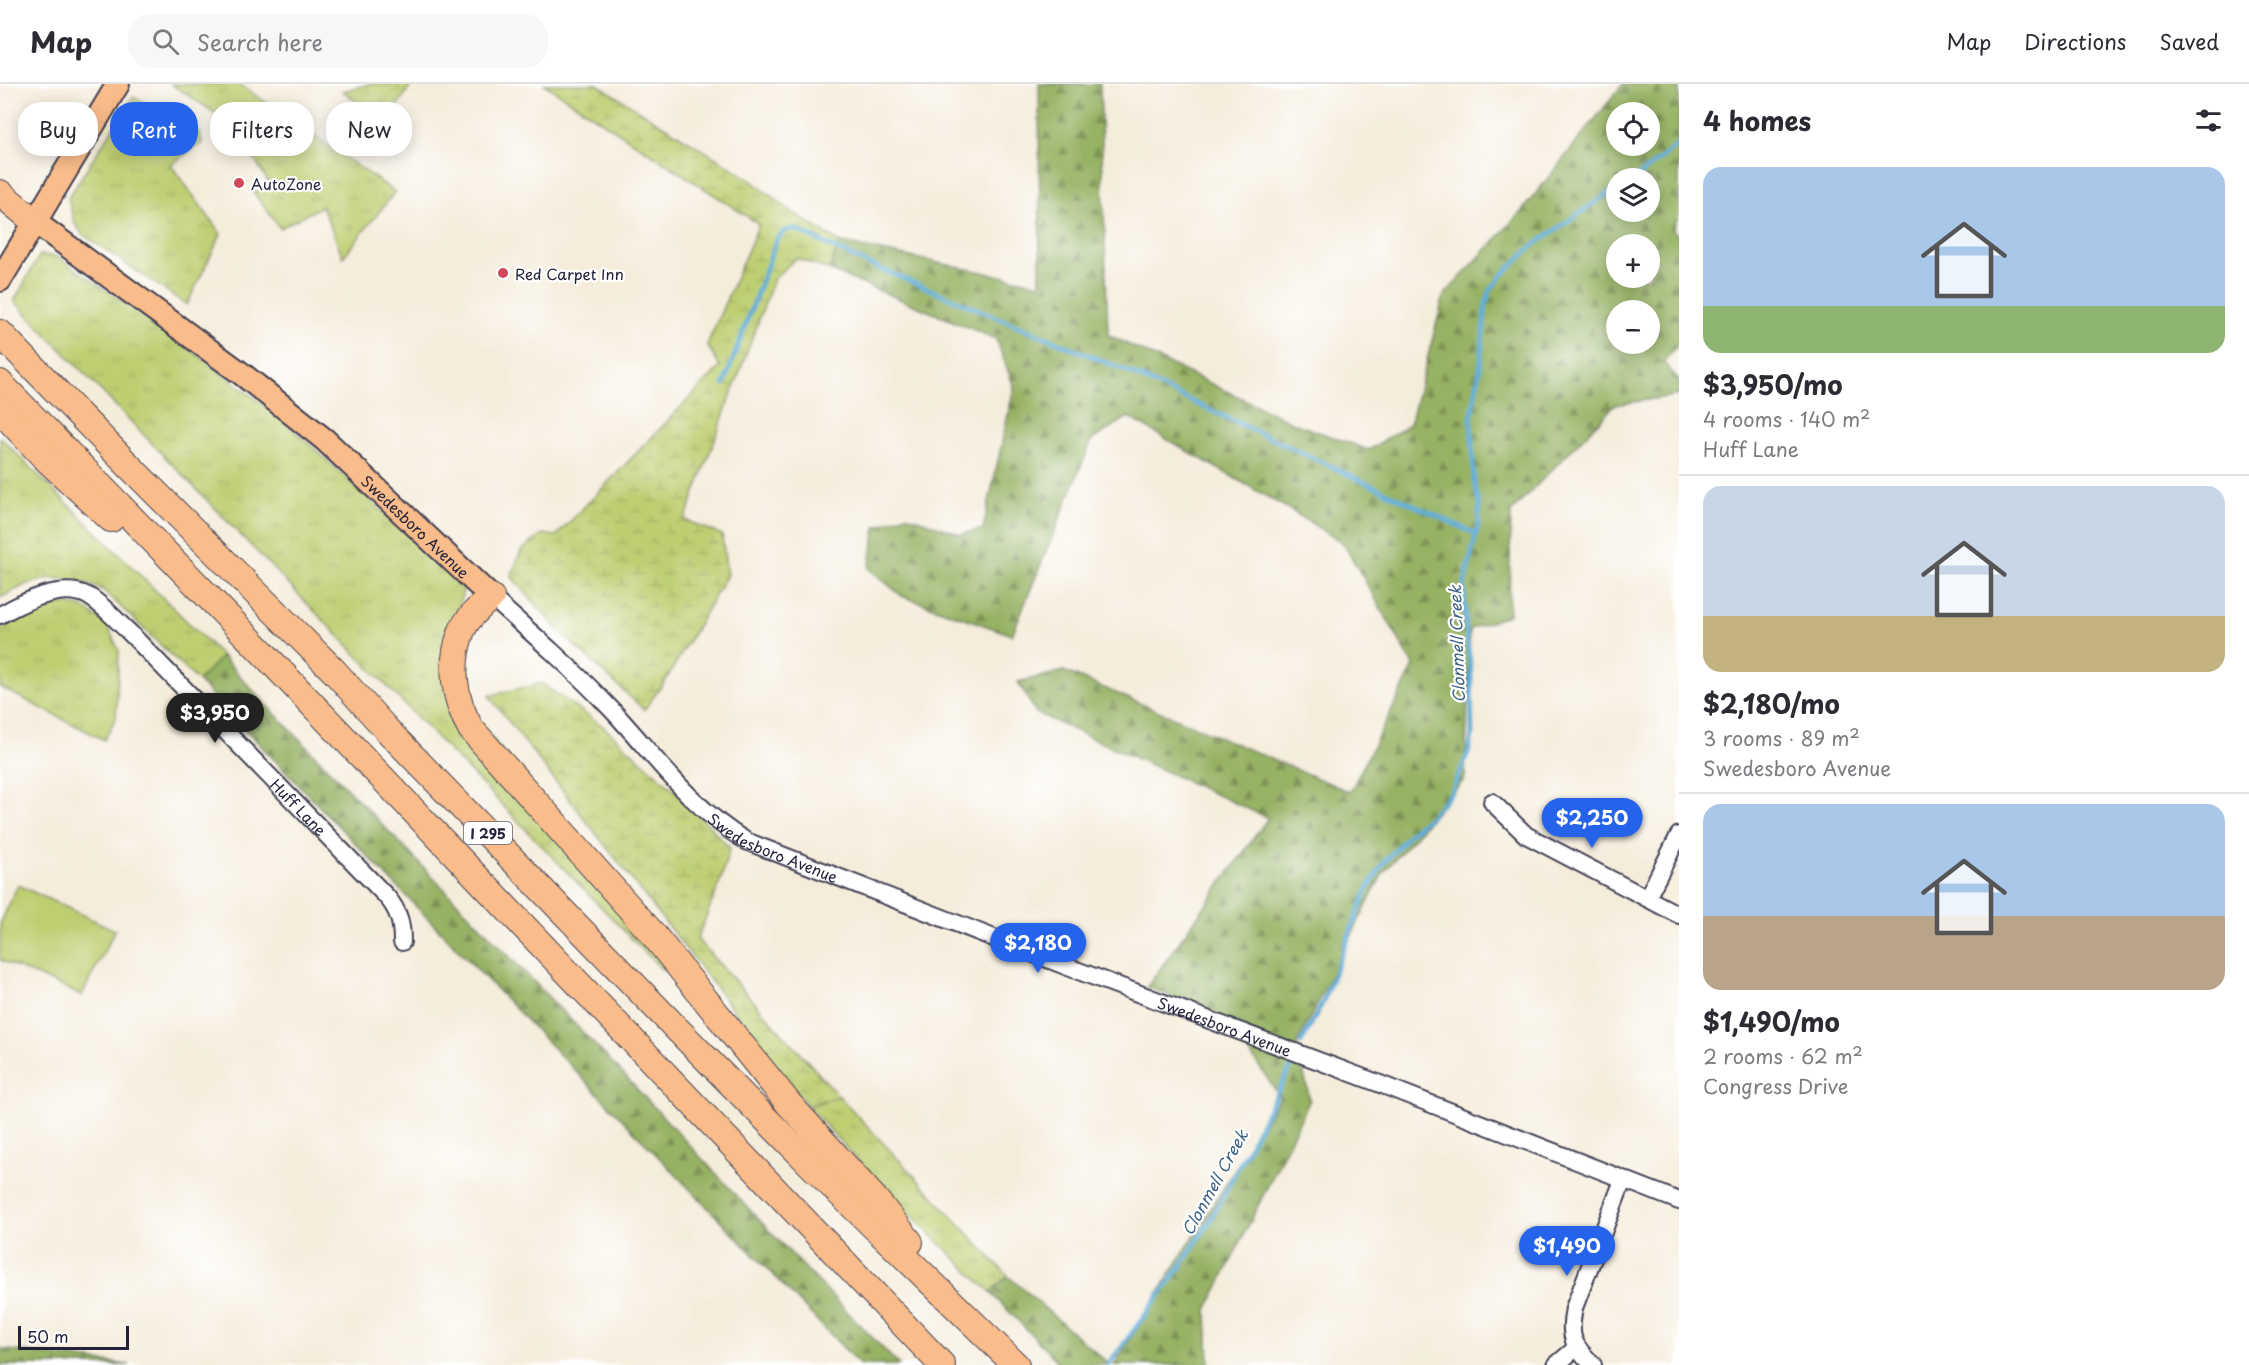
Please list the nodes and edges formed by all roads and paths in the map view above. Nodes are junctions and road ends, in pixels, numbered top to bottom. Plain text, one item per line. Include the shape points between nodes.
1 (118, 84) edge
2 (0, 193) edge
3 (35, 222) junction
4 (0, 280) edge
5 (0, 333) edge
6 (0, 383) edge
7 (0, 410) edge
8 (491, 597) junction
9 (0, 615) edge
10 (315, 707) junction
11 (1492, 802) dead end
12 (1679, 835) edge
13 (1647, 898) junction
14 (1679, 915) edge
15 (402, 942) dead end
16 (1623, 1180) junction
17 (1679, 1202) edge
18 (980, 1329) junction
19 (1576, 1348) junction
20 (942, 1365) edge
21 (1016, 1365) edge
22 (1556, 1365) edge
23 (1593, 1365) edge

1 - 3 main road
2 - 3 highway
3 - 4 main road
3 - 8 main road, Swedesboro Avenue via 325,440
5 - 18 highway, I 295 via 334,671 682,1035
6 - 10 highway, I 295
7 - 10 highway via 44,457
8 - 16 street, Swedesboro Avenue via 612,711 700,807 746,841
8 - 18 highway via 461,632 455,665 458,698 471,729 652,933 789,1104 875,1199
9 - 15 street, Huff Lane via 59,590 87,595 130,633 387,897 396,908
10 - 20 highway, I 295
11 - 13 street via 1526,835
12 - 13 street
13 - 14 street
16 - 17 street, Swedesboro Avenue
16 - 19 street via 1574,1308 1571,1333
18 - 21 highway, I 295
19 - 22 street
19 - 23 street

